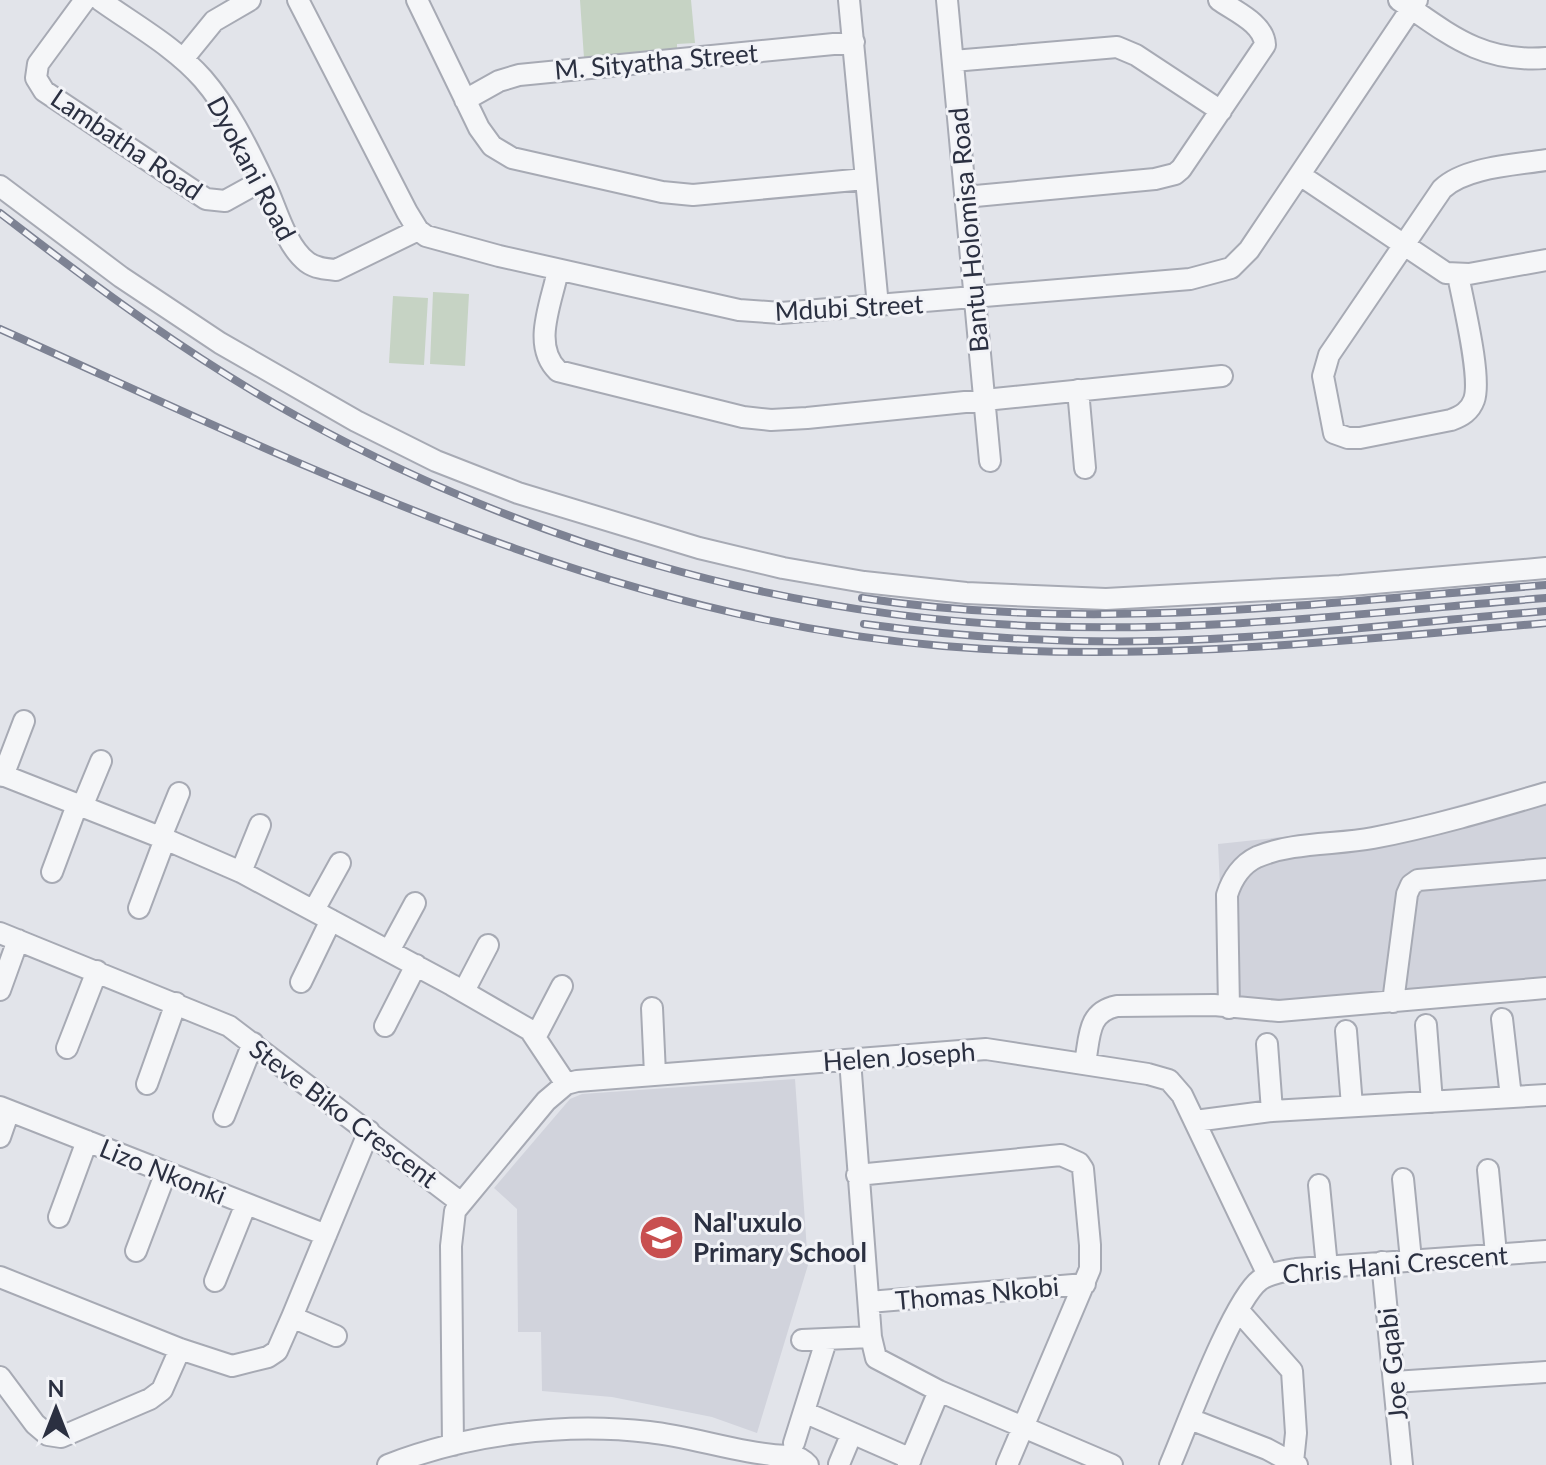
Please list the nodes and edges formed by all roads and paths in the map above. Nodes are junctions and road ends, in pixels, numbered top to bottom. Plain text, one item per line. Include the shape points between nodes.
1 (85, 0) edge
2 (100, 0) edge
3 (250, 0) edge
4 (298, 0) edge
5 (417, 0) edge
6 (849, 0) edge
7 (947, 0) edge
8 (1219, 0) edge
9 (1409, 3) edge
10 (854, 42) junction
11 (1546, 58) edge
12 (183, 59) junction
13 (953, 61) junction
14 (465, 100) junction
15 (1221, 111) junction
16 (1546, 160) edge
17 (1300, 175) junction
18 (865, 179) junction
19 (263, 180) junction
20 (0, 186) edge
21 (965, 197) junction
22 (418, 230) junction
23 (1403, 245) junction
24 (1546, 260) edge
25 (558, 270) junction
26 (1458, 275) junction
27 (974, 299) junction
28 (878, 306) junction
29 (1222, 376) dead end
30 (1078, 390) junction
31 (984, 398) junction
32 (990, 461) dead end
33 (1085, 468) dead end
34 (1546, 568) edge
35 (24, 721) dead end
36 (101, 761) dead end
37 (2, 775) edge
38 (179, 793) dead end
39 (1546, 793) edge
40 (80, 806) junction
41 (260, 825) dead end
42 (163, 838) junction
43 (340, 863) dead end
44 (1546, 869) edge
45 (52, 872) dead end
46 (241, 872) junction
47 (415, 903) dead end
48 (139, 908) dead end
49 (323, 915) junction
50 (9, 937) edge
51 (488, 945) dead end
52 (389, 951) junction
53 (416, 965) junction
54 (97, 971) junction
55 (301, 982) dead end
56 (562, 986) dead end
57 (1546, 988) edge
58 (0, 990) edge
59 (464, 991) junction
60 (1393, 1002) junction
61 (176, 1003) junction
62 (652, 1008) dead end
63 (1229, 1008) junction
64 (1502, 1019) dead end
65 (1426, 1025) dead end
66 (385, 1026) dead end
67 (1346, 1031) dead end
68 (536, 1036) junction
69 (253, 1043) junction
70 (1267, 1044) dead end
71 (67, 1048) dead end
72 (850, 1060) junction
73 (1085, 1063) junction
74 (655, 1074) junction
75 (147, 1084) dead end
76 (566, 1084) junction
77 (1546, 1095) edge
78 (1511, 1097) junction
79 (1432, 1102) junction
80 (1352, 1106) junction
81 (5, 1109) edge
82 (1272, 1111) junction
83 (224, 1116) dead end
84 (1195, 1121) junction
85 (369, 1131) junction
86 (0, 1137) edge
87 (87, 1141) junction
88 (1488, 1170) dead end
89 (166, 1172) junction
90 (857, 1175) junction
91 (1403, 1179) dead end
92 (1319, 1185) dead end
93 (460, 1202) junction
94 (246, 1204) junction
95 (59, 1217) dead end
96 (326, 1235) junction
97 (136, 1251) dead end
98 (1546, 1251) edge
99 (1496, 1254) junction
100 (1411, 1260) junction
101 (1382, 1262) junction
102 (1327, 1267) junction
103 (1268, 1275) junction
104 (0, 1277) edge
105 (215, 1281) dead end
106 (1085, 1284) junction
107 (869, 1302) junction
108 (1238, 1310) junction
109 (292, 1317) junction
110 (336, 1336) dead end
111 (871, 1337) junction
112 (802, 1340) dead end
113 (826, 1341) junction
114 (180, 1349) junction
115 (1546, 1372) edge
116 (0, 1377) edge
117 (1394, 1382) junction
118 (939, 1391) junction
119 (804, 1412) junction
120 (1190, 1419) junction
121 (1024, 1426) junction
122 (852, 1433) junction
123 (453, 1445) junction
124 (741, 1451) junction
125 (786, 1455) edge
126 (1264, 1457) edge
127 (910, 1462) edge
128 (839, 1464) edge
129 (1295, 1464) edge
130 (388, 1465) edge
131 (761, 1465) edge
132 (808, 1465) edge
133 (1007, 1465) edge
134 (1112, 1465) edge
135 (1170, 1465) edge
136 (1402, 1465) edge

1 - 19 street, Lambatha Road via 38,64 36,78 44,91 206,199 225,201
2 - 12 street, Dyokani Road
3 - 12 street via 214,21
4 - 22 street
5 - 14 street
6 - 10 street
7 - 13 street, Bantu Holomisa Road
8 - 15 street via 1262,32 1265,45
9 - 11 street via 1481,52
9 - 17 street, Mdubi Street
10 - 14 street, M. Sityatha Street via 519,75
10 - 18 street
12 - 19 street, Dyokani Road via 217,96
13 - 15 street via 1117,47
13 - 21 street, Bantu Holomisa Road
14 - 18 street via 500,153 662,192 709,194
15 - 21 street via 1181,169 1166,177
16 - 23 street via 1449,182
17 - 23 street
17 - 27 street, Mdubi Street via 1249,250 1222,272
18 - 28 street
19 - 22 street, Dyokani Road via 299,254 321,269 336,270
20 - 34 street via 220,343 356,421 436,461 518,493 699,548 864,582 1077,598 1340,586
21 - 27 street, Bantu Holomisa Road
22 - 25 street, Mdubi Street via 436,241
23 - 26 street
23 - 26 street via 1324,367 1331,426 1340,437 1360,438 1451,420 1471,407 1477,383
24 - 26 street
25 - 28 street, Mdubi Street via 759,312
25 - 31 street via 544,347 552,365 566,374 758,420
27 - 28 street, Mdubi Street
27 - 31 street, Bantu Holomisa Road
29 - 30 street
30 - 31 street
30 - 33 street
31 - 32 street, Bantu Holomisa Road
35 - 37 street
36 - 40 street
37 - 40 street
38 - 42 street
39 - 63 street via 1399,833 1277,851 1251,861 1227,895
40 - 42 street
40 - 45 street
41 - 46 street
42 - 46 street
42 - 48 street
43 - 49 street
44 - 60 street via 1413,883 1407,894
46 - 49 street
47 - 52 street
49 - 52 street
49 - 55 street
50 - 54 street, Steve Biko Crescent
50 - 58 street
51 - 59 street
52 - 53 street
53 - 59 street
53 - 66 street
54 - 61 street, Steve Biko Crescent
54 - 71 street
56 - 68 street
57 - 60 street
59 - 68 street
60 - 63 street via 1279,1011
61 - 69 street, Steve Biko Crescent via 229,1026
61 - 75 street
62 - 74 street
63 - 73 street via 1149,1005 1102,1010 1093,1021
64 - 78 street
65 - 79 street
67 - 80 street
68 - 76 street
69 - 83 street
69 - 85 street, Steve Biko Crescent
70 - 82 street
72 - 73 street, Helen Joseph via 973,1049
72 - 74 street, Helen Joseph
72 - 90 street
73 - 84 street, Helen Joseph via 1169,1080
74 - 76 street, Helen Joseph
76 - 93 street
77 - 78 street
78 - 79 street
79 - 80 street
80 - 82 street
81 - 86 street
81 - 87 street, Lizo Nkonki
82 - 84 street
84 - 103 street, Helen Joseph
85 - 93 street, Steve Biko Crescent
85 - 96 street
87 - 89 street, Lizo Nkonki
87 - 95 street
88 - 99 street
89 - 94 street, Lizo Nkonki
89 - 97 street
90 - 106 street via 1071,1158 1084,1178 1091,1257
90 - 107 street
91 - 100 street
92 - 102 street
93 - 123 street, Steve Biko Crescent via 451,1246
94 - 96 street, Lizo Nkonki
94 - 105 street
96 - 109 street
98 - 99 street, Chris Hani Crescent
99 - 100 street, Chris Hani Crescent
100 - 101 street, Chris Hani Crescent
101 - 102 street, Chris Hani Crescent
101 - 117 street, Joe Gqabi
102 - 103 street, Chris Hani Crescent
103 - 108 street, Chris Hani Crescent via 1253,1286
104 - 114 street
106 - 107 street, Thomas Nkobi
106 - 121 street
107 - 111 street
108 - 120 street, Chris Hani Crescent
108 - 129 street via 1292,1371
109 - 110 street
109 - 114 street via 277,1351 239,1366
111 - 113 street
111 - 118 street via 881,1363
112 - 113 street
113 - 119 street
114 - 116 street via 162,1390 150,1399 61,1437 48,1435 35,1424
115 - 117 street
117 - 136 street, Joe Gqabi
118 - 121 street
118 - 127 street
119 - 122 street
119 - 125 street
120 - 126 street
120 - 135 street, Chris Hani Crescent
121 - 133 street
121 - 134 street
122 - 127 street
122 - 128 street
123 - 124 street via 584,1430 646,1432
123 - 130 street
124 - 125 street
124 - 131 street
125 - 132 street
126 - 129 street

